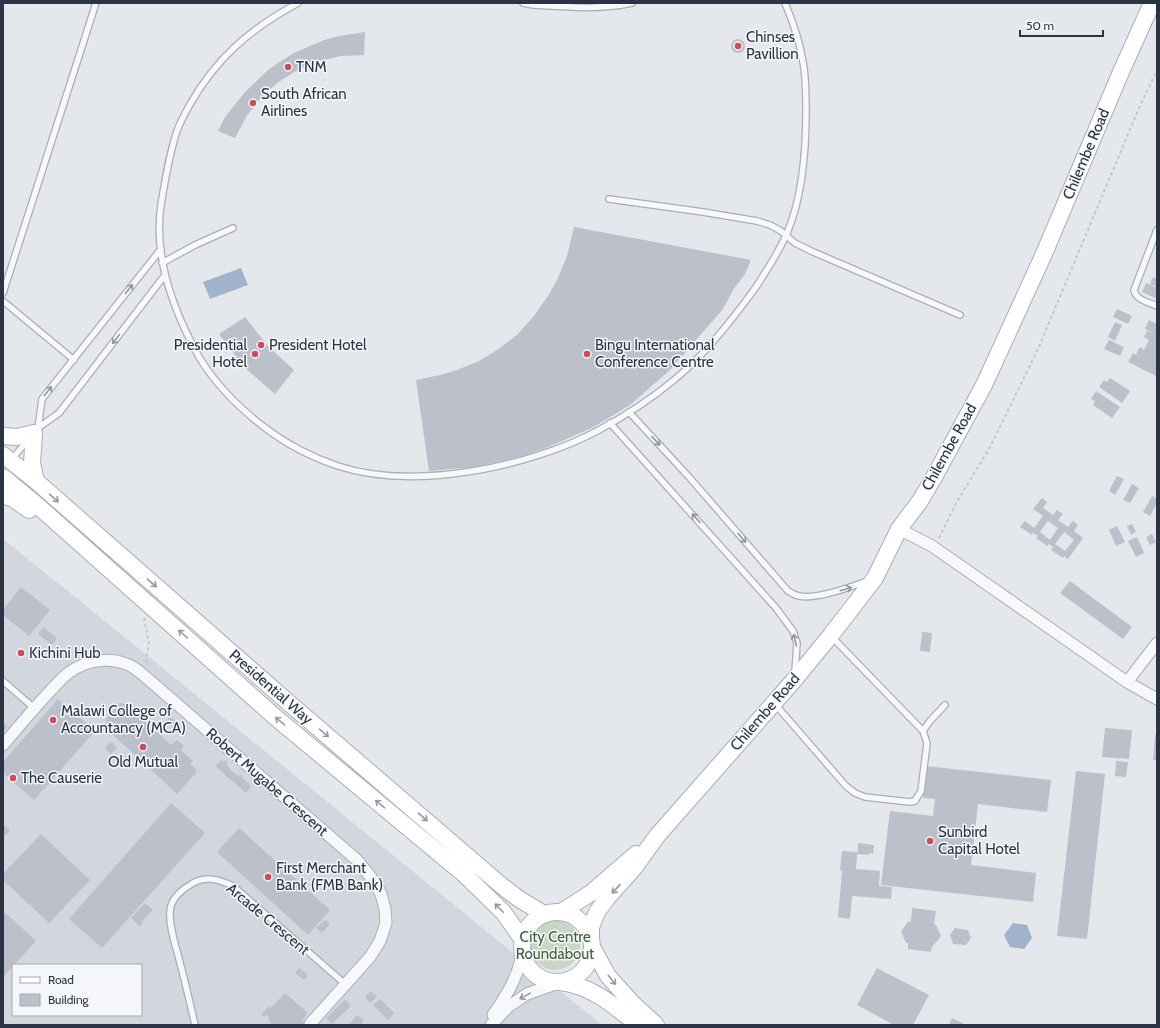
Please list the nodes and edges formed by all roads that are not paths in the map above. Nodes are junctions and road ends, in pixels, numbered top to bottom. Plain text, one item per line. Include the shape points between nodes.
1 (96, 3) edge
2 (298, 3) edge
3 (523, 3) edge
4 (632, 3) edge
5 (785, 3) edge
6 (1152, 3) edge
7 (609, 199) dead end
8 (233, 228) dead end
9 (1157, 230) edge
10 (786, 236) junction
11 (161, 249) junction
12 (162, 263) junction
13 (165, 275) junction
14 (3, 293) edge
15 (3, 301) edge
16 (1157, 306) edge
17 (960, 315) dead end
18 (74, 360) junction
19 (629, 412) junction
20 (610, 423) junction
21 (36, 430) junction
22 (3, 436) edge
23 (7, 458) edge
24 (3, 477) edge
25 (36, 481) junction
26 (3, 496) edge
27 (899, 529) junction
28 (875, 578) junction
29 (135, 591) junction
30 (831, 636) junction
31 (1157, 643) edge
32 (795, 679) junction
33 (3, 681) edge
34 (1127, 682) junction
35 (1157, 699) edge
36 (774, 702) junction
37 (945, 705) dead end
38 (34, 708) junction
39 (923, 731) junction
40 (3, 745) edge
41 (657, 836) junction
42 (561, 912) junction
43 (544, 914) junction
44 (522, 939) junction
45 (591, 943) junction
46 (522, 956) junction
47 (561, 982) junction
48 (345, 984) junction
49 (310, 1024) dead end
50 (195, 1025) edge
51 (486, 1025) edge
52 (490, 1025) edge
53 (638, 1025) edge
54 (656, 1025) edge

1 - 14 lane
2 - 11 lane via 268,19 239,42 206,79 177,129 167,168 160,213
3 - 4 lane via 596,8
5 - 10 lane via 797,36 806,84 803,170 793,218
6 - 27 main road, Chilembe Road via 1043,256 984,385 926,490
7 - 10 lane via 757,221 770,225
8 - 12 lane
9 - 16 lane via 1134,290 1136,296
10 - 17 lane via 794,243 834,262
10 - 19 lane via 752,292 707,348 674,380
11 - 12 lane
18 -> 11 lane
12 - 13 lane
13 - 20 lane via 188,337 206,368 226,394 278,438 338,466 373,474 392,475 444,475 466,472 529,458 574,441
13 -> 21 lane via 59,413
15 - 18 lane
21 -> 18 lane via 42,399
19 - 20 lane
19 -> 28 lane via 788,591 799,596 812,596 845,590
32 -> 20 lane via 797,643 793,632 776,608
21 - 22 main road via 17,437
21 - 23 lane
21 - 25 main road via 32,463
23 - 25 main road, Presidential Way
24 - 29 main road, Presidential Way
25 -> 43 main road, Presidential Way via 502,886
26 - 29 main road via 21,503 87,561
27 - 28 main road, Chilembe Road
27 - 34 street via 932,546
28 - 30 main road, Chilembe Road
44 -> 29 main road, Presidential Way via 504,913 464,874 276,717
30 - 32 main road, Chilembe Road
30 - 39 lane
31 - 34 street
32 - 36 main road, Chilembe Road
33 - 38 lane
34 - 35 street
36 - 39 lane via 846,786 865,797 910,802 915,800 921,791 927,743
36 - 41 main road, Chilembe Road
37 - 39 lane
38 - 40 street, Robert Mugabe Crescent
38 - 48 street, Robert Mugabe Crescent via 67,674 93,662 111,660 135,668 357,860 381,894 386,923 380,941 370,957
41 - 42 main road via 591,893
41 -> 45 main road via 597,912 591,927
42 - 43 main road
42 - 45 main road via 577,918 583,924
43 - 44 main road via 530,924
44 - 46 main road
45 - 47 main road via 591,956 583,971
45 -> 54 main road via 608,976
46 - 47 main road via 530,971 537,976 544,980
46 - 51 street via 511,988
47 -> 52 street via 526,994
47 - 53 main road via 576,985 604,998
48 - 49 street, Robert Mugabe Crescent
48 - 50 lane, Arcade Crescent via 233,886 218,879 195,881 174,898 170,910 172,935

